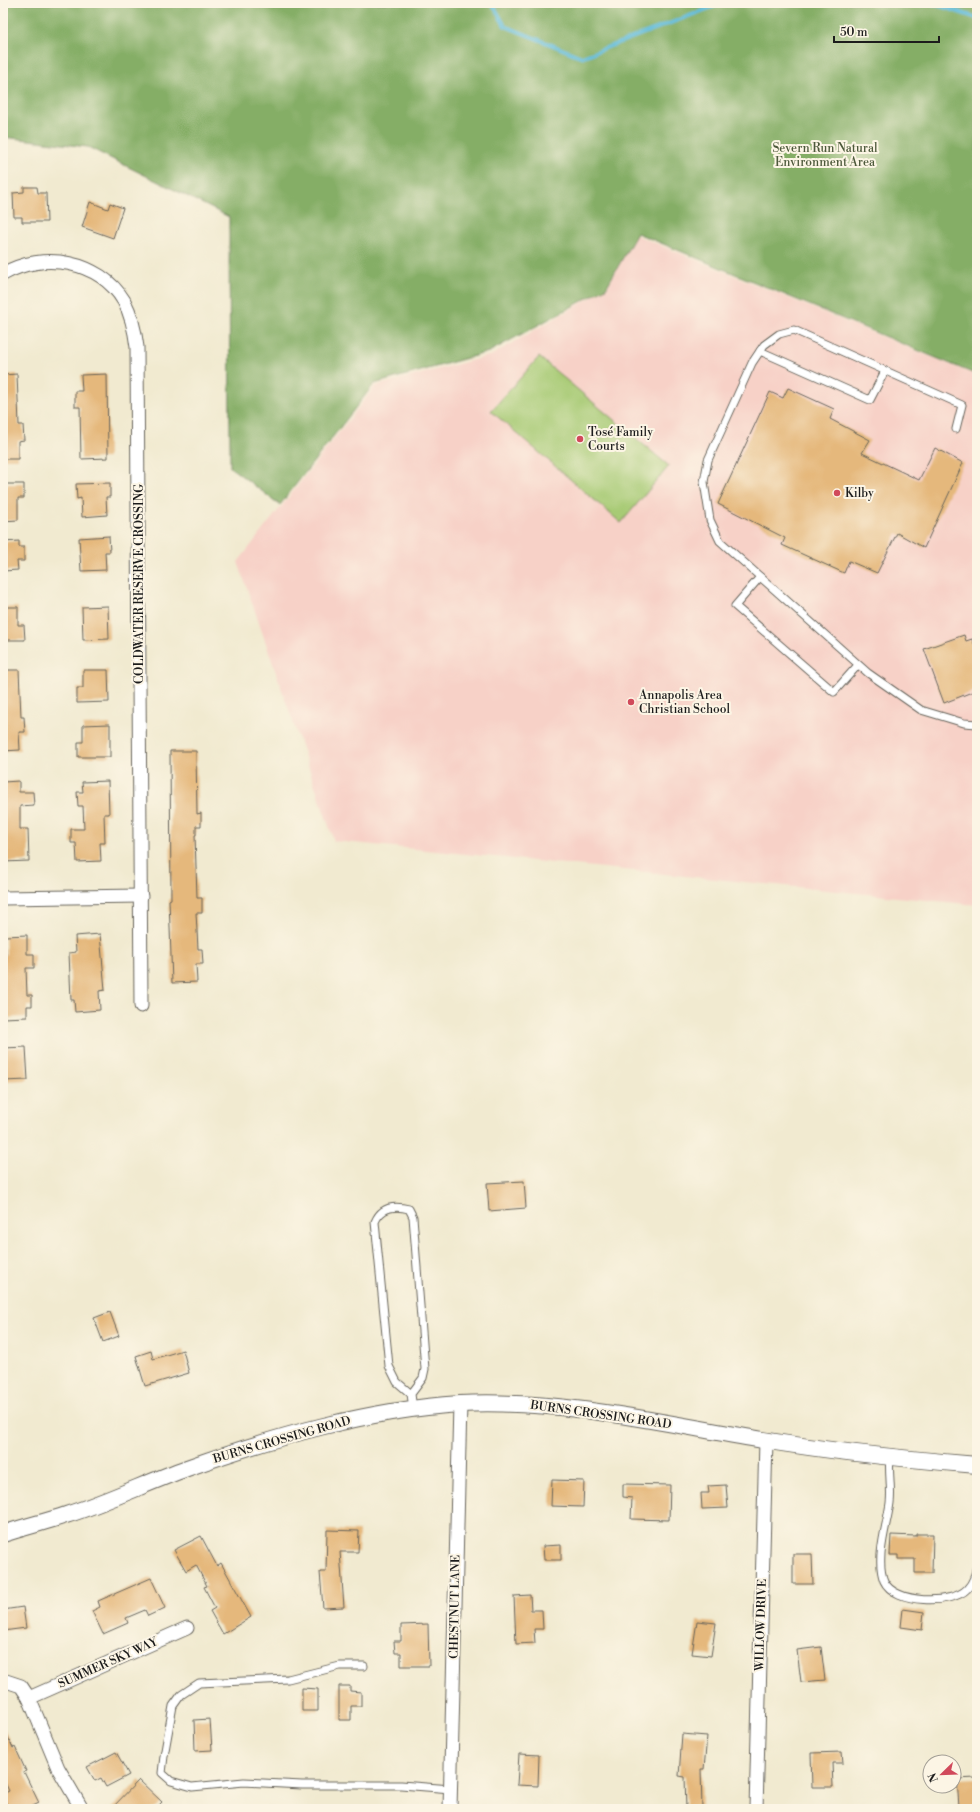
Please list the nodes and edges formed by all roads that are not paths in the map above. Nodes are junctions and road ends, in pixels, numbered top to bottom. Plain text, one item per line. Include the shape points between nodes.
1 (3, 274) edge
2 (760, 351) junction
3 (885, 371) junction
4 (956, 430) dead end
5 (760, 577) junction
6 (858, 665) junction
7 (977, 724) edge
8 (141, 896) junction
9 (3, 898) edge
10 (141, 1006) dead end
11 (412, 1402) junction
12 (460, 1404) junction
13 (766, 1440) junction
14 (890, 1457) junction
15 (977, 1464) edge
16 (3, 1534) edge
17 (977, 1564) edge
18 (187, 1628) dead end
19 (364, 1666) dead end
20 (3, 1680) edge
21 (29, 1698) junction
22 (451, 1789) junction
23 (82, 1809) edge
24 (450, 1809) edge
25 (756, 1809) edge

1 - 8 street, COLDWATER RESERVE CROSSING via 28,263 44,261 60,261 90,270 102,276 114,287 124,301 135,329
2 - 3 lane via 779,334 794,330
2 - 3 lane via 870,400
2 - 5 lane via 752,363 708,460 704,482 710,520 720,541
3 - 4 lane via 962,405
5 - 6 lane
5 - 6 lane via 735,606 834,692
6 - 7 lane via 921,710 964,723
8 - 9 street
8 - 10 street, COLDWATER RESERVE CROSSING
11 - 11 lane via 425,1369 413,1217 408,1209 401,1206 384,1209 378,1214 375,1222 389,1366
11 - 12 street, BURNS CROSSING ROAD
11 - 16 street, BURNS CROSSING ROAD via 250,1447 187,1468 67,1515
12 - 13 street, BURNS CROSSING ROAD via 550,1406
12 - 22 street, CHESTNUT LANE
13 - 14 street, BURNS CROSSING ROAD
13 - 25 street, WILLOW DRIVE
14 - 15 street, BURNS CROSSING ROAD
14 - 17 lane via 890,1501 882,1554 884,1581 888,1588 906,1597 924,1599 957,1596 972,1583
18 - 21 street, SUMMER SKY WAY
19 - 22 lane via 340,1666 288,1679 199,1683 181,1695 173,1706 162,1772 171,1780 192,1787 244,1782 401,1785
20 - 21 street via 21,1686
21 - 23 street via 58,1768
22 - 24 street, CHESTNUT LANE

